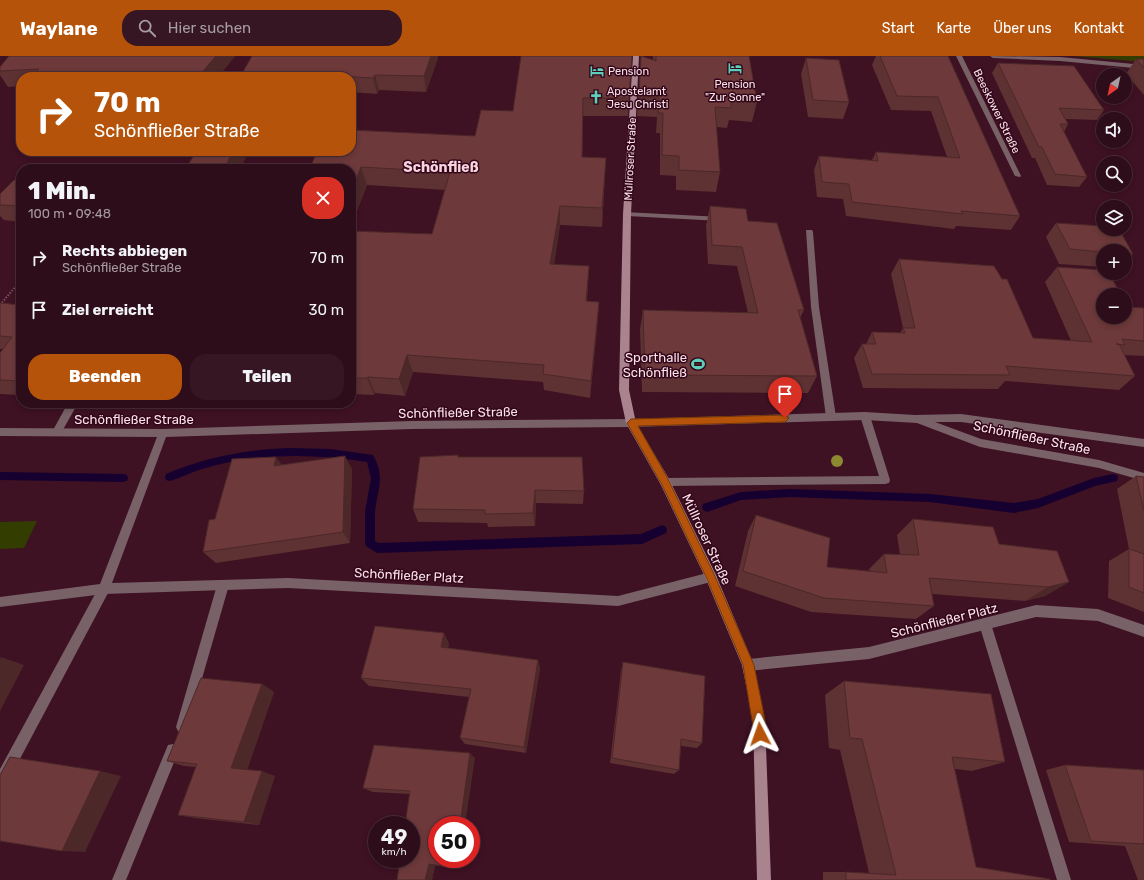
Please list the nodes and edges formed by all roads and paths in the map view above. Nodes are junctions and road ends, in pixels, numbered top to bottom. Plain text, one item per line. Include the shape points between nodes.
1 (636, 56) edge
2 (958, 56) edge
3 (993, 56) edge
4 (1144, 67) edge
5 (1018, 176) dead end
6 (627, 214) junction
7 (729, 220) edge
8 (809, 232) dead end
9 (16, 286) edge
10 (0, 304) edge
11 (70, 408) edge
12 (865, 416) junction
13 (830, 417) junction
14 (915, 419) junction
15 (631, 423) junction
16 (0, 432) edge
17 (57, 432) junction
18 (163, 433) junction
19 (1144, 443) edge
20 (1144, 477) edge
21 (665, 482) junction
22 (711, 577) junction
23 (223, 585) junction
24 (104, 589) junction
25 (0, 602) edge
26 (985, 624) junction
27 (1144, 631) edge
28 (748, 665) junction
29 (0, 782) edge
30 (119, 880) edge
31 (764, 880) edge
32 (1064, 880) edge

1 - 6 main road, Müllroser Straße
2 - 5 street, Beeskower Straße
3 - 4 street, Beeskower Straße
6 - 7 street, Müllroser Straße
6 - 15 main road, Müllroser Straße via 624,390
8 - 13 street via 815,307
9 - 10 path
11 - 17 street
12 - 13 street, Schönfließer Straße
12 - 14 street, Schönfließer Straße
12 - 21 street via 885,480
13 - 15 street, Schönfließer Straße
14 - 19 street, Schönfließer Straße via 961,418
14 - 20 street, Schönfließer Straße via 980,443 1099,464
15 - 18 street, Schönfließer Straße via 412,425
15 - 21 main road, Müllroser Straße
16 - 17 street, Schönfließer Straße
17 - 18 street, Schönfließer Straße
18 - 24 street
21 - 22 main road, Müllroser Straße
22 - 23 street, Schönfließer Platz via 618,600 288,583
22 - 28 main road, Müllroser Straße
23 - 24 street, Schönfließer Platz
23 - 30 street via 181,730
24 - 25 street, Schönfließer Platz
24 - 29 street
26 - 27 street, Schönfließer Platz via 1036,611 1098,615
26 - 28 street, Schönfließer Platz via 869,653
26 - 32 street
28 - 31 main road, Müllroser Straße via 759,720

